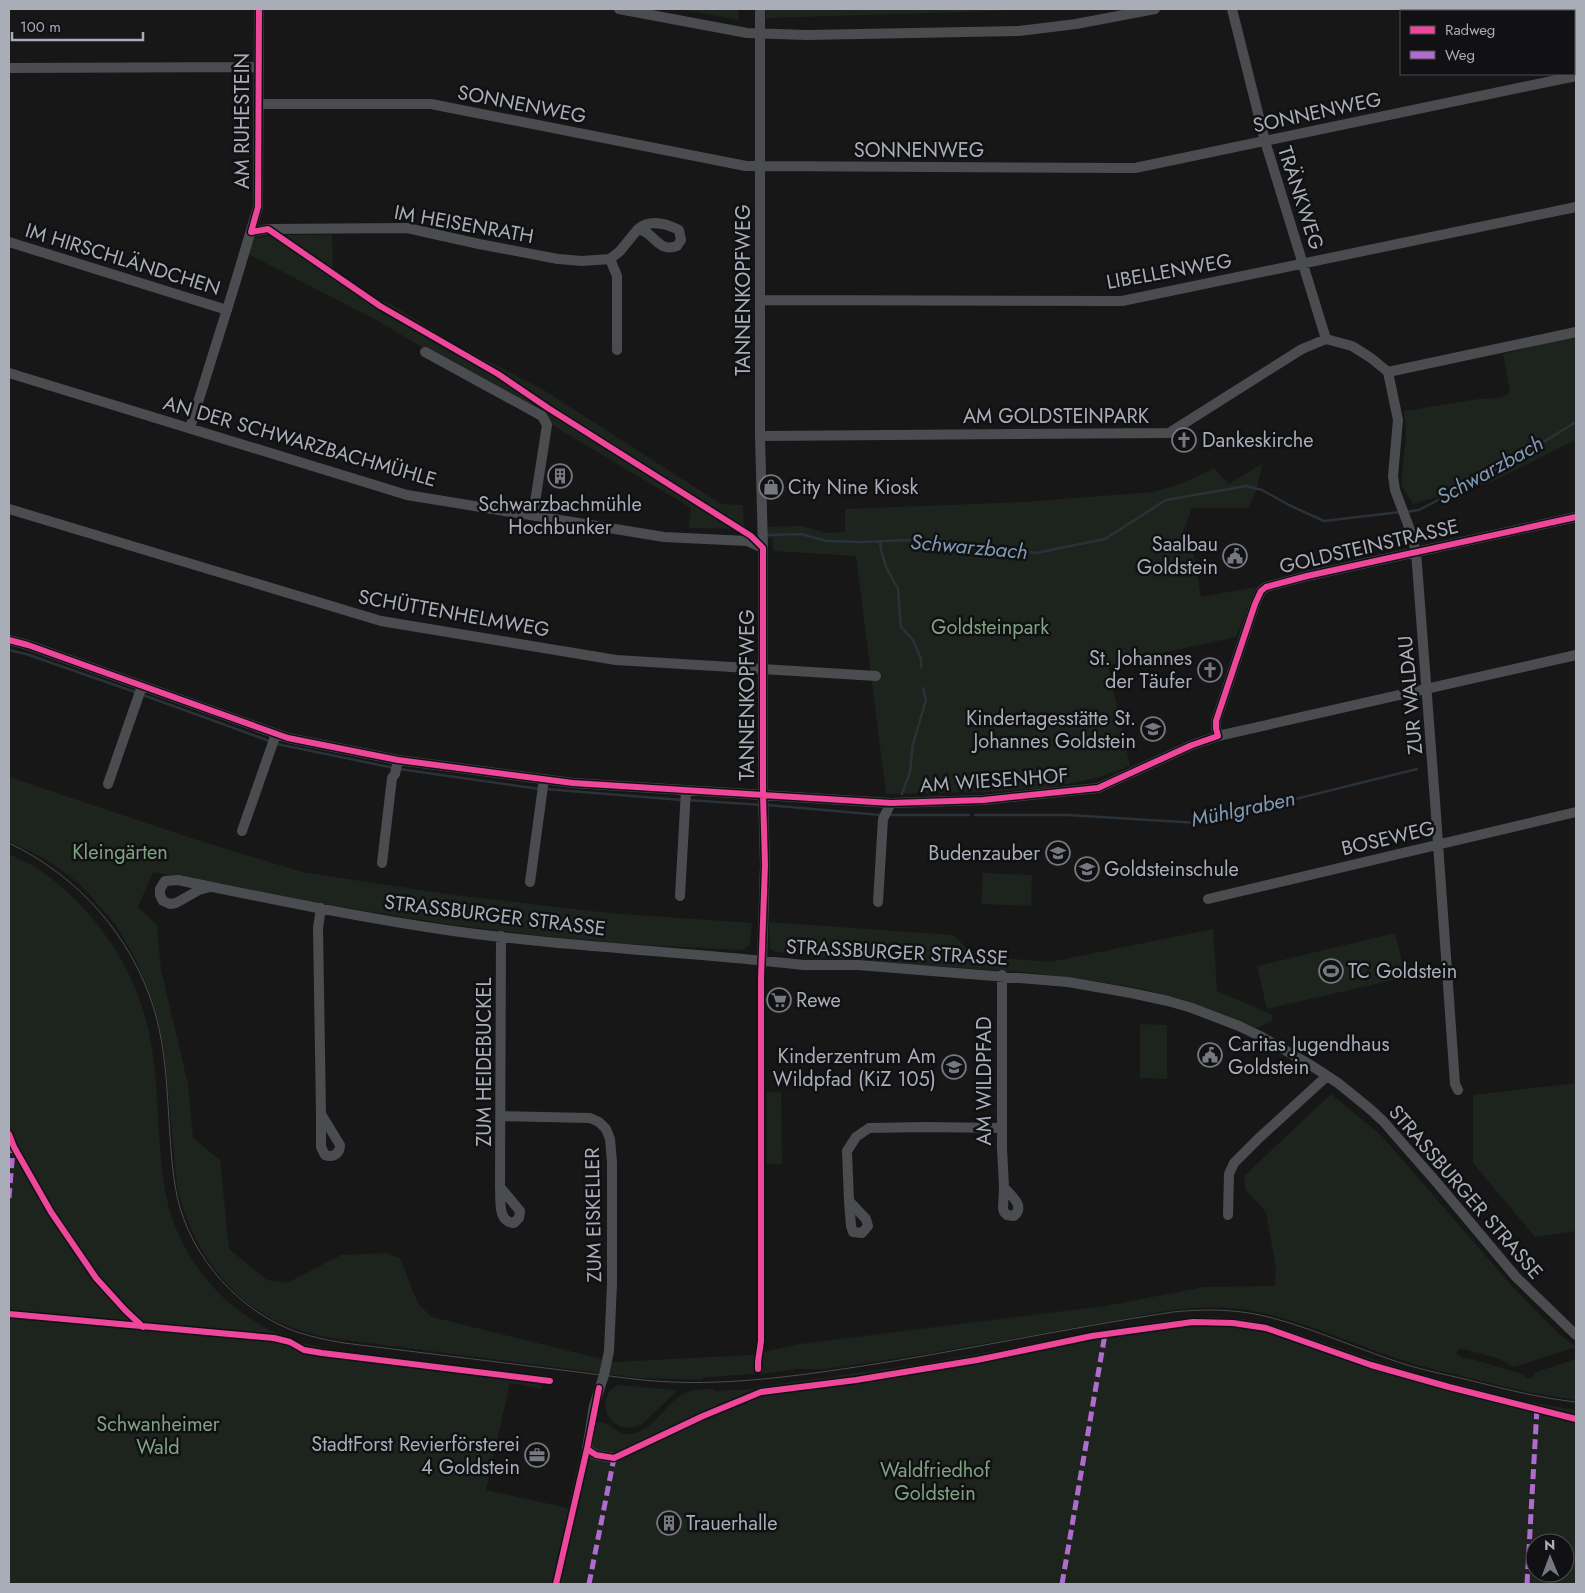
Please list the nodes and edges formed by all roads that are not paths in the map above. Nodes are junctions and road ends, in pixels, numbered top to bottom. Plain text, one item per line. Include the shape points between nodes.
1 (259, 9) edge
2 (619, 9) edge
3 (760, 9) edge
4 (1155, 9) edge
5 (1232, 9) edge
6 (761, 33) junction
7 (9, 68) edge
8 (259, 68) junction
9 (1576, 76) edge
10 (259, 104) junction
11 (1265, 141) junction
12 (760, 166) junction
13 (1576, 207) edge
14 (638, 229) dead end
15 (251, 232) junction
16 (9, 242) edge
17 (610, 259) junction
18 (1304, 263) junction
19 (761, 300) junction
20 (227, 310) junction
21 (1576, 332) edge
22 (1326, 339) junction
23 (617, 350) dead end
24 (425, 352) dead end
25 (1388, 372) junction
26 (9, 373) edge
27 (190, 428) junction
28 (760, 436) junction
29 (9, 509) edge
30 (533, 515) junction
31 (1576, 517) edge
32 (763, 548) junction
33 (1416, 552) junction
34 (9, 640) edge
35 (1576, 655) edge
36 (763, 668) junction
37 (876, 676) dead end
38 (141, 688) junction
39 (1427, 689) junction
40 (1218, 736) junction
41 (274, 740) junction
42 (396, 766) junction
43 (108, 784) dead end
44 (543, 785) junction
45 (763, 794) junction
46 (686, 796) junction
47 (891, 803) junction
48 (1576, 812) edge
49 (242, 831) dead end
50 (1439, 844) junction
51 (382, 864) dead end
52 (530, 882) dead end
53 (210, 887) dead end
54 (680, 896) dead end
55 (1208, 899) dead end
56 (878, 902) dead end
57 (321, 908) junction
58 (501, 936) junction
59 (762, 961) junction
60 (1002, 975) junction
61 (1327, 1076) junction
62 (1458, 1090) dead end
63 (321, 1114) dead end
64 (501, 1116) junction
65 (1002, 1128) junction
66 (500, 1187) dead end
67 (1004, 1187) dead end
68 (849, 1201) dead end
69 (1228, 1215) dead end
70 (1576, 1335) edge
71 (614, 1458) dead end

1 - 8 street, AM RUHESTEIN
2 - 6 street
3 - 6 street, TANNENKOPFWEG
4 - 6 street via 1019,31
5 - 11 street, TRÄNKWEG
6 - 12 street, TANNENKOPFWEG
7 - 8 street
8 - 10 street, AM RUHESTEIN
9 - 11 street, SONNENWEG
10 - 12 street, SONNENWEG via 431,104 746,166
10 - 15 street, AM RUHESTEIN via 258,207
11 - 12 street, SONNENWEG via 1135,168
11 - 18 street, TRÄNKWEG
12 - 19 street, TANNENKOPFWEG
13 - 18 street, LIBELLENWEG
14 - 17 street
15 - 17 street, IM HEISENRATH via 268,229 407,228 558,259
15 - 20 street, AM RUHESTEIN
16 - 20 street, IM HIRSCHLÄNDCHEN
17 - 23 street via 617,276
18 - 19 street, LIBELLENWEG via 1122,301
18 - 22 street, TRÄNKWEG
19 - 28 street, TANNENKOPFWEG
20 - 27 street, AM RUHESTEIN
21 - 25 street
22 - 25 street via 1352,346
22 - 28 street, AM GOLDSTEINPARK via 1302,348 1169,433
24 - 30 street via 542,416 547,425
25 - 33 street, ZUR WALDAU via 1398,420 1393,476 1395,490
26 - 27 street, AN DER SCHWARZBACHMÜHLE
27 - 30 street, AN DER SCHWARZBACHMÜHLE via 407,494
28 - 32 street, TANNENKOPFWEG
29 - 36 street, SCHÜTTENHELMWEG via 381,621 616,660
30 - 32 street, AN DER SCHWARZBACHMÜHLE via 664,537 747,541
31 - 33 street, GOLDSTEINSTRASSE
32 - 36 street, TANNENKOPFWEG
33 - 39 street, ZUR WALDAU
33 - 40 street, GOLDSTEINSTRASSE via 1272,584 1261,591 1216,721
34 - 38 street, AM WIESENHOF
35 - 39 street, AM WIESENHOF
36 - 37 street, SCHÜTTENHELMWEG
36 - 45 street, TANNENKOPFWEG
38 - 41 street, AM WIESENHOF
38 - 43 street
39 - 40 street, AM WIESENHOF
39 - 50 street, ZUR WALDAU
40 - 47 street, AM WIESENHOF via 1098,788 983,800
41 - 42 street, AM WIESENHOF via 288,738
41 - 49 street
42 - 44 street, AM WIESENHOF
42 - 51 street
44 - 46 street, AM WIESENHOF via 573,783
44 - 52 street
45 - 46 street, AM WIESENHOF
45 - 47 street, AM WIESENHOF
45 - 59 street, TANNENKOPFWEG
46 - 54 street
47 - 56 street via 883,819
48 - 50 street, BOSEWEG
50 - 55 street, BOSEWEG
50 - 62 street, ZUR WALDAU via 1447,984
53 - 57 street, STRASSBURGER STRASSE
57 - 58 street, STRASSBURGER STRASSE via 446,930
57 - 63 street via 318,928
58 - 59 street, STRASSBURGER STRASSE
58 - 64 street, ZUM HEIDEBUCKEL
59 - 60 street, STRASSBURGER STRASSE
60 - 61 street, STRASSBURGER STRASSE via 1099,987 1192,1008 1262,1037
60 - 65 street, AM WILDPFAD
61 - 69 street via 1234,1163 1230,1174
61 - 70 street, STRASSBURGER STRASSE via 1382,1121 1516,1277
64 - 66 street, ZUM HEIDEBUCKEL
64 - 71 street, ZUM EISKELLER via 590,1118 606,1129 610,1139 612,1284 609,1351 594,1406 587,1449 596,1455
65 - 67 street, AM WILDPFAD
65 - 68 street via 869,1128 856,1137 847,1152

